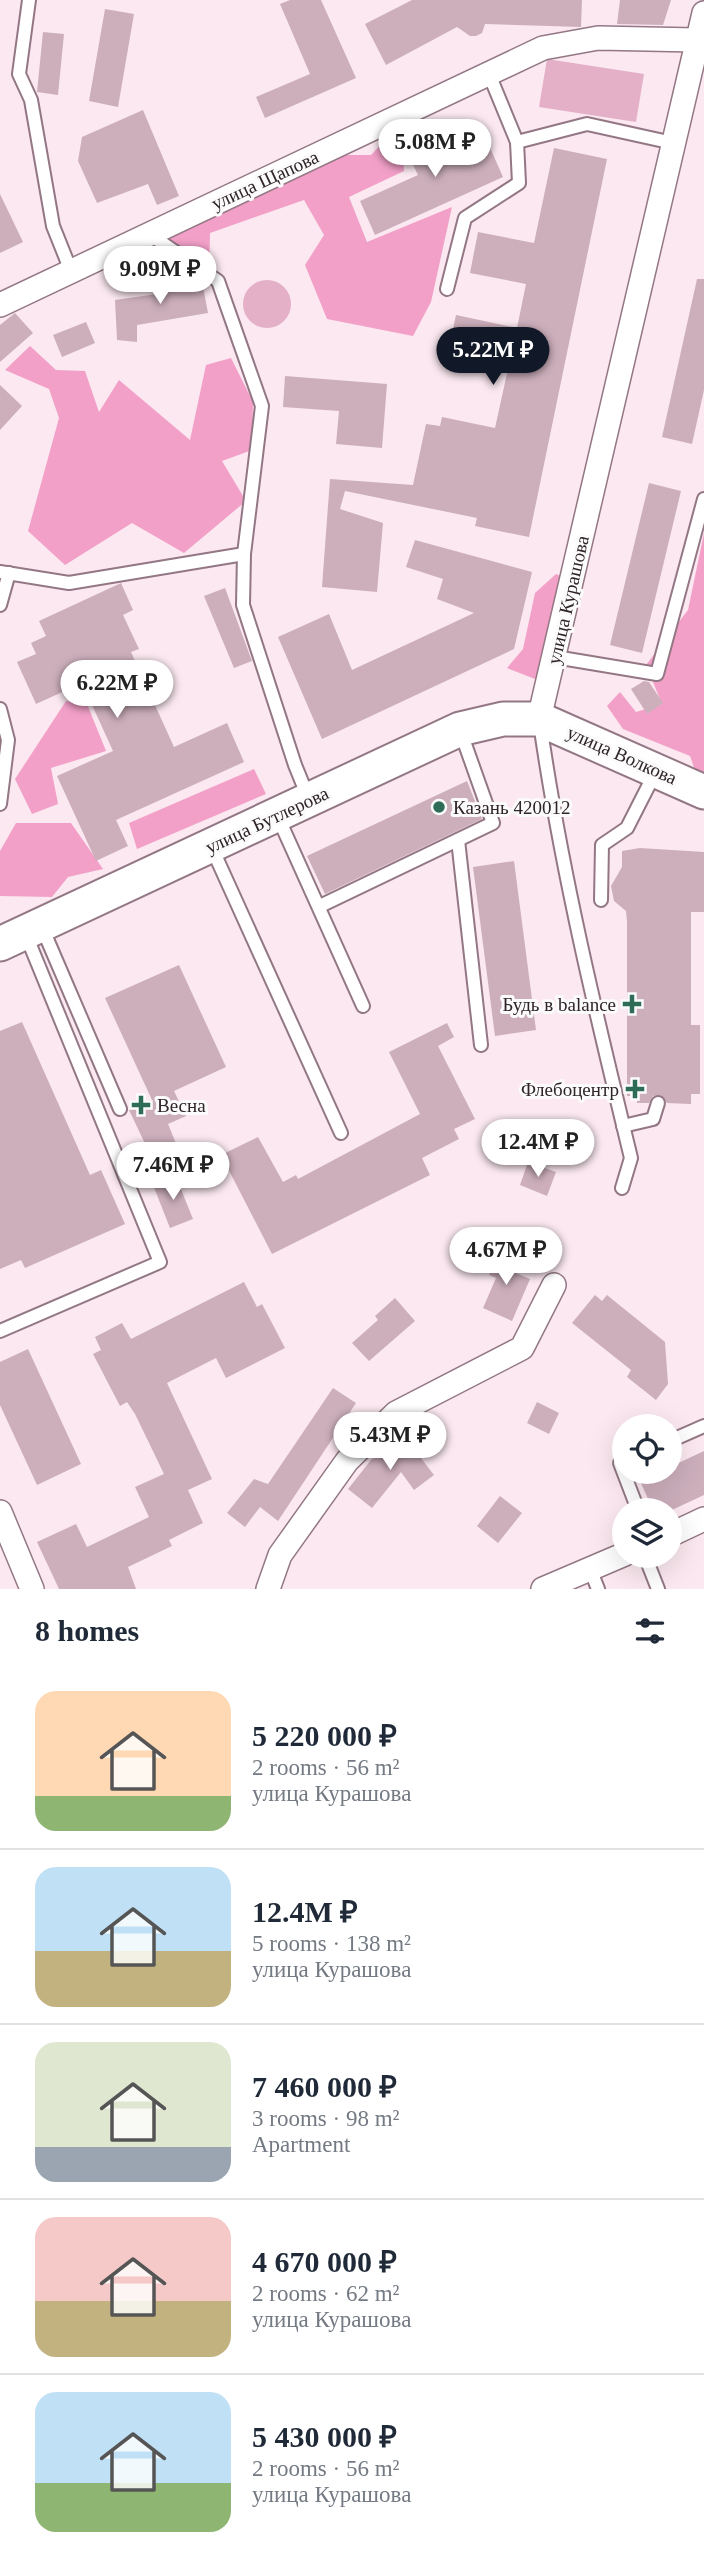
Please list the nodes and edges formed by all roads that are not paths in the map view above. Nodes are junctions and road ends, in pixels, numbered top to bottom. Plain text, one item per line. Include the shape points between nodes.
1 (29, 0) edge
2 (704, 13) edge
3 (696, 40) junction
4 (489, 74) junction
5 (517, 142) junction
6 (673, 144) junction
7 (149, 234) junction
8 (71, 271) junction
9 (447, 289) dead end
10 (0, 305) edge
11 (704, 499) edge
12 (244, 554) junction
13 (4, 572) edge
14 (0, 605) edge
15 (555, 657) junction
16 (0, 709) edge
17 (539, 719) junction
18 (460, 729) junction
19 (656, 771) junction
20 (704, 792) edge
21 (310, 800) junction
22 (0, 804) edge
23 (277, 815) junction
24 (458, 840) junction
25 (211, 846) junction
26 (601, 900) dead end
27 (320, 906) junction
28 (22, 934) edge
29 (363, 1006) dead end
30 (481, 1045) dead end
31 (658, 1103) dead end
32 (120, 1109) dead end
33 (623, 1126) junction
34 (341, 1133) dead end
35 (622, 1188) dead end
36 (554, 1285) dead end
37 (0, 1331) edge
38 (704, 1426) edge
39 (682, 1436) edge
40 (0, 1513) edge
41 (704, 1519) edge
42 (682, 1529) edge
43 (612, 1564) edge
44 (650, 1568) edge
45 (594, 1579) edge
46 (32, 1589) edge
47 (268, 1589) edge
48 (543, 1589) edge
49 (658, 1589) edge

1 - 8 lane via 19,74 31,100 53,226
2 - 3 street, улица Курашова
3 - 4 street, улица Щапова via 598,37 543,48
3 - 6 street, улица Курашова
4 - 5 lane
4 - 7 street, улица Щапова
5 - 6 lane via 587,124
5 - 9 lane via 519,183 465,218
6 - 15 street, улица Курашова
7 - 8 street, улица Щапова
7 - 12 lane via 218,281 262,406
8 - 10 street, улица Щапова
11 - 15 lane via 657,674
12 - 13 lane via 69,583
12 - 21 lane via 243,606
13 - 14 lane
15 - 17 street, улица Курашова
16 - 22 lane via 8,740
17 - 18 main road, улица Бутлерова via 503,719
17 - 19 main road, улица Волкова
17 - 33 lane, улица Курашова via 558,835
18 - 21 main road, улица Бутлерова
18 - 24 lane via 493,823
19 - 20 main road, улица Волкова
19 - 26 lane via 627,828 602,845
21 - 23 main road, улица Бутлерова
23 - 25 main road, улица Бутлерова
23 - 27 lane
24 - 27 lane
24 - 30 lane
25 - 28 main road, улица Бутлерова
25 - 34 lane
27 - 29 lane
28 - 32 lane
28 - 37 lane via 160,1262
31 - 33 lane via 653,1119
33 - 35 lane, улица Курашова via 631,1158
36 - 47 street via 522,1348 396,1413 347,1461 279,1555
38 - 39 lane
40 - 46 street
41 - 42 street
43 - 45 street
44 - 49 lane
45 - 48 street

